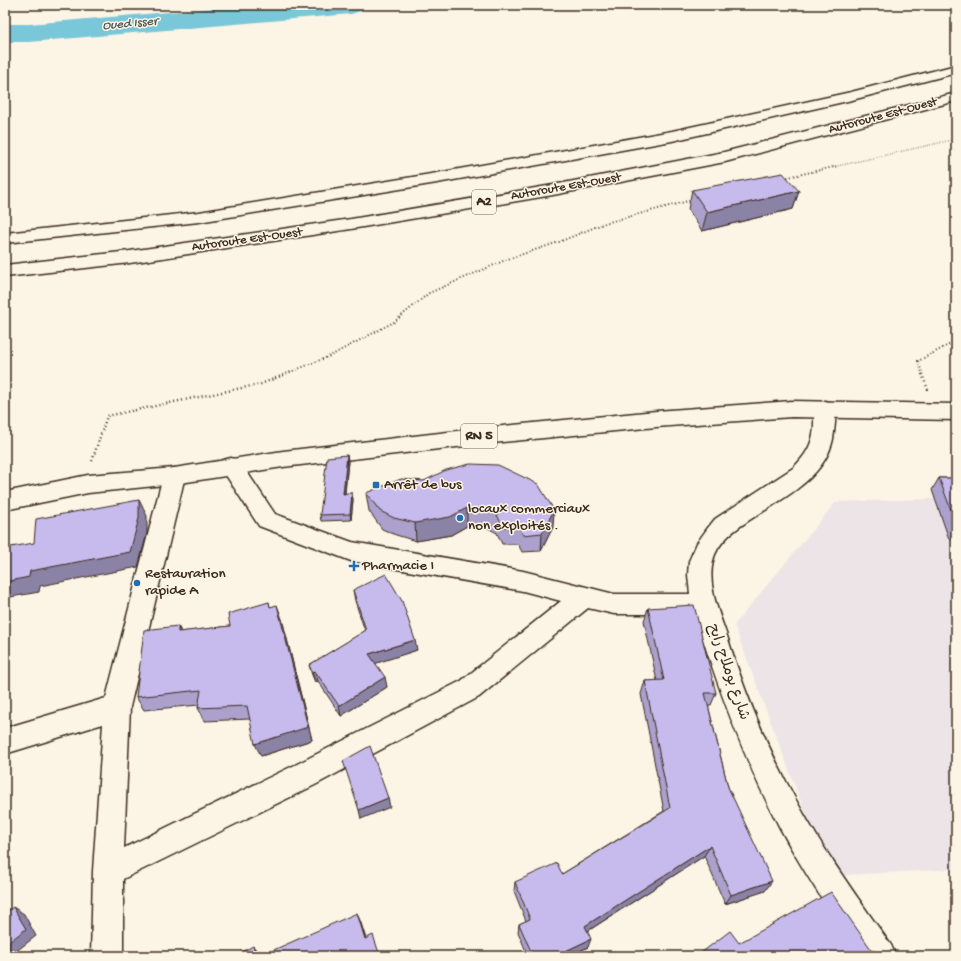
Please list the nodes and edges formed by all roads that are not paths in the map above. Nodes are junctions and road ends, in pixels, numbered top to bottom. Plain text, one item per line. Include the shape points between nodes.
1 (956, 69) edge
2 (956, 97) edge
3 (5, 238) edge
4 (5, 271) edge
5 (826, 409) junction
6 (946, 412) edge
7 (230, 466) junction
8 (174, 476) junction
9 (5, 501) edge
10 (584, 597) junction
11 (705, 604) junction
12 (117, 707) junction
13 (5, 741) edge
14 (108, 871) junction
15 (107, 956) edge
16 (880, 956) edge

1 - 3 main road, Autoroute Est-Ouest / A2 via 852,96 672,136 437,178 199,217
2 - 4 main road, Autoroute Est-Ouest / A2 via 725,157 553,190 146,255
5 - 6 main road, RN 5
5 - 7 main road, RN 5 via 656,418
5 - 11 main road, شارع بوملاح رابح via 825,438 812,463 801,474 723,526 713,537 704,552 700,568 700,583
7 - 8 main road, RN 5
7 - 10 main road via 267,520 351,551 523,581
8 - 9 main road, RN 5 via 88,484
8 - 12 main road
10 - 11 main road via 614,604
10 - 14 main road via 470,689 305,775
11 - 16 main road, شارع بوملاح رابح via 736,703 763,763 824,876
12 - 13 main road
12 - 14 main road
14 - 15 main road

